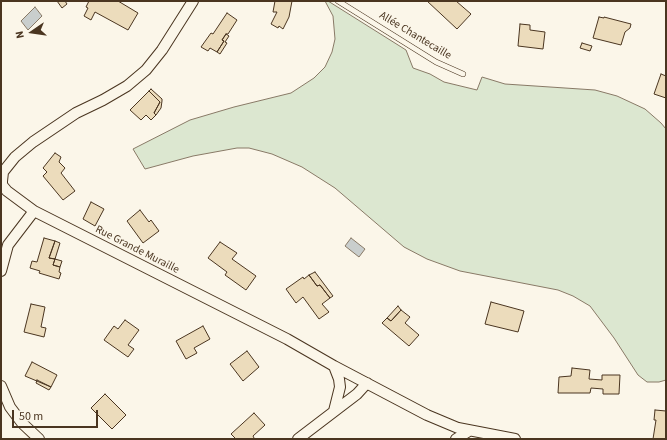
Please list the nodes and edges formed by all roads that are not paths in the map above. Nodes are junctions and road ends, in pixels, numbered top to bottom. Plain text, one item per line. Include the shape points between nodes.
1 (193, 1) edge
2 (338, 1) edge
3 (463, 74) dead end
4 (34, 211) junction
5 (2, 266) edge
6 (334, 366) junction
7 (367, 383) junction
8 (1, 386) edge
9 (334, 411) junction
10 (469, 431) junction
11 (39, 439) edge
12 (298, 439) edge
13 (456, 439) edge
14 (515, 439) edge

1 - 4 street, Rue Grande Muraille via 146,70 127,86 48,131 15,157 3,172 2,185
2 - 3 lane, Allée Chantecaille via 436,62
4 - 5 street via 8,246
4 - 6 street, Rue Grande Muraille via 287,339
6 - 7 street, Rue Grande Muraille
6 - 9 street via 340,387
7 - 9 street
7 - 10 street, Rue Grande Muraille via 427,415
8 - 11 street via 10,407
9 - 12 street
10 - 13 street
10 - 14 street, Rue Grande Muraille

